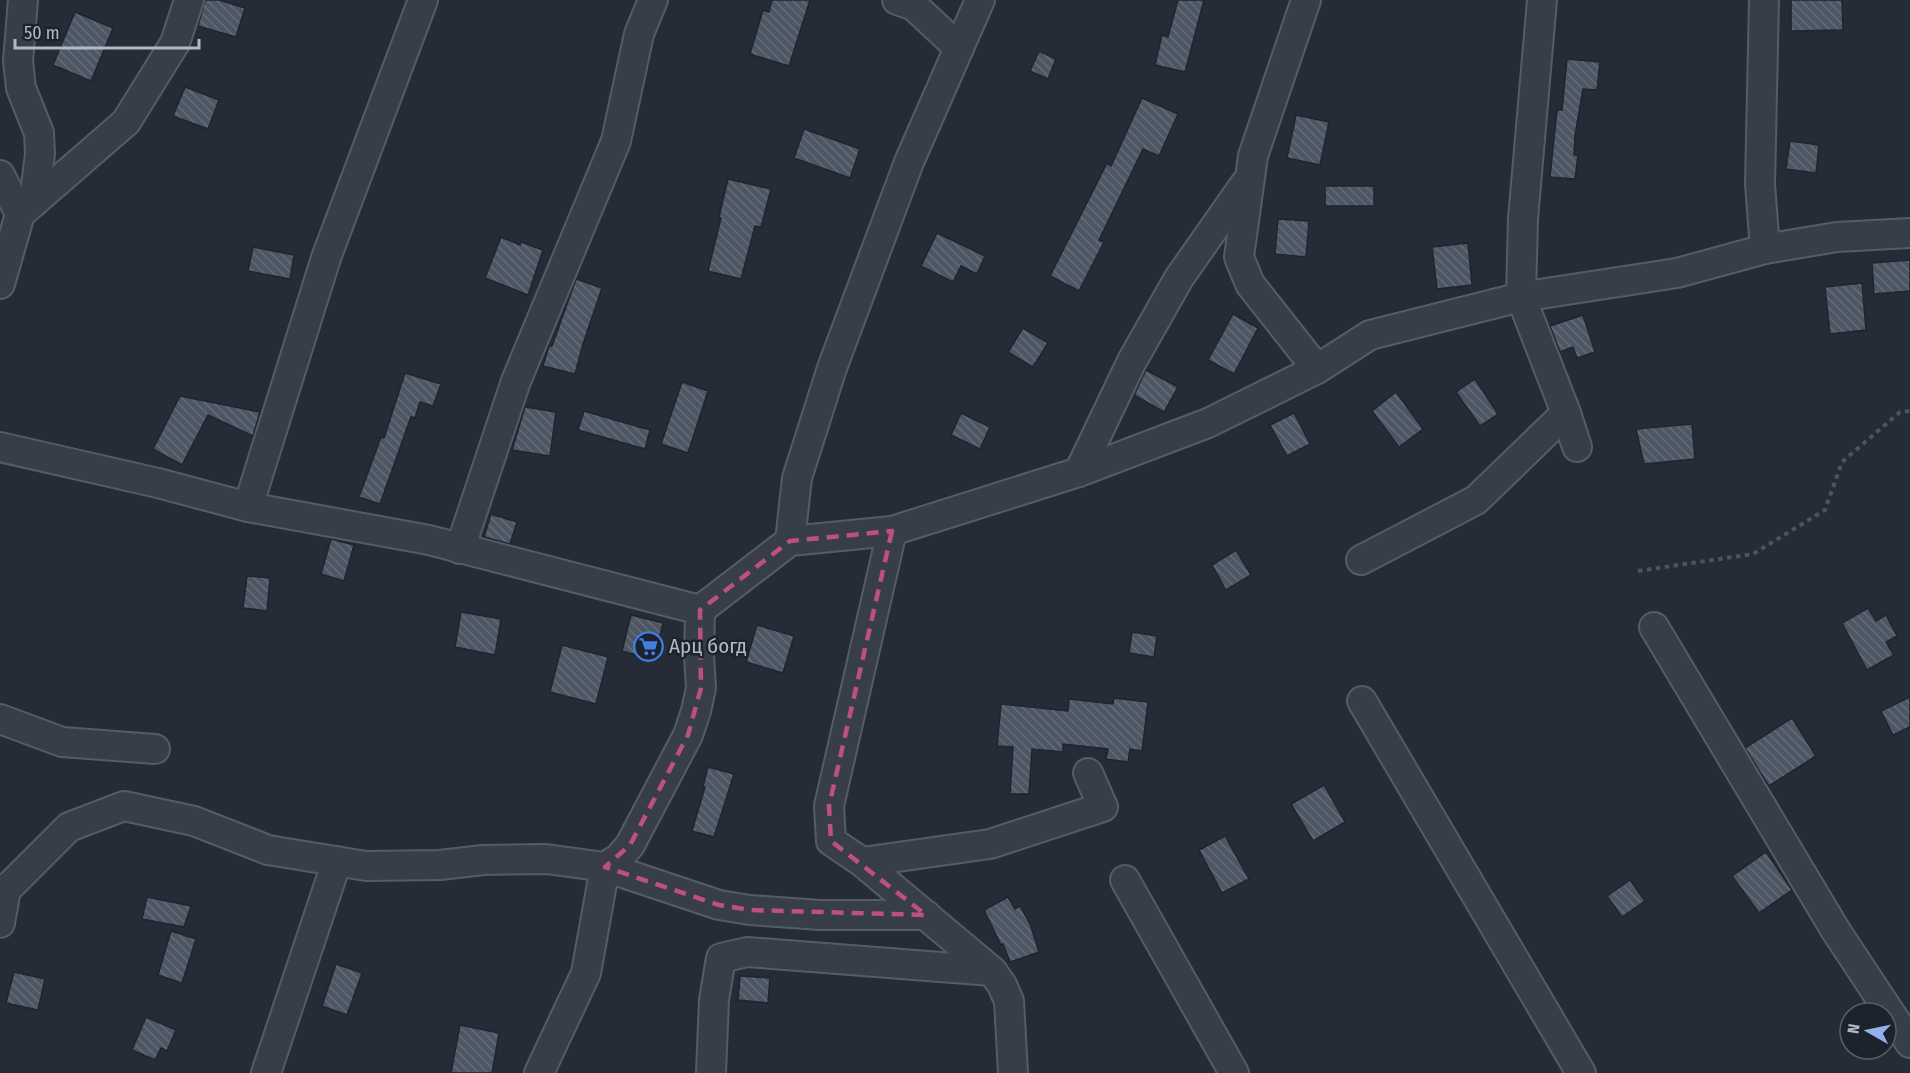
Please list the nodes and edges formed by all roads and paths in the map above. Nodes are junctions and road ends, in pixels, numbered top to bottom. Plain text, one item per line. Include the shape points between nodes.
1 (23, 0) edge
2 (189, 0) edge
3 (423, 0) edge
4 (652, 0) edge
5 (897, 0) edge
6 (980, 0) edge
7 (1306, 0) edge
8 (1542, 0) edge
9 (1764, 0) edge
10 (959, 48) junction
11 (0, 175) edge
12 (1249, 178) junction
13 (27, 208) junction
14 (1910, 233) edge
15 (1765, 249) junction
16 (0, 284) edge
17 (1521, 297) junction
18 (1317, 369) junction
19 (1910, 411) edge
20 (1566, 413) junction
21 (0, 447) edge
22 (1577, 447) dead end
23 (1079, 472) junction
24 (248, 507) junction
25 (892, 531) junction
26 (790, 541) junction
27 (460, 549) junction
28 (1361, 560) dead end
29 (1638, 571) dead end
30 (700, 610) junction
31 (1654, 627) dead end
32 (1362, 701) dead end
33 (0, 719) edge
34 (155, 749) dead end
35 (1088, 773) dead end
36 (338, 861) junction
37 (862, 862) junction
38 (605, 867) junction
39 (1125, 880) dead end
40 (3, 889) edge
41 (926, 915) junction
42 (0, 923) edge
43 (992, 971) junction
44 (1910, 1043) edge
45 (266, 1073) edge
46 (539, 1073) edge
47 (711, 1073) edge
48 (1013, 1073) edge
49 (1234, 1073) edge
50 (1581, 1073) edge

1 - 13 street via 18,61 21,88 39,133 40,154
2 - 13 street via 175,43 126,122
3 - 24 street via 326,258
4 - 27 street via 639,34 616,141 516,381
5 - 10 street via 914,6
6 - 10 street
7 - 12 street
8 - 17 street via 1523,219
9 - 15 street via 1760,184
10 - 26 street via 909,162 832,368 797,478
11 - 13 street
12 - 18 street via 1239,256 1250,284
12 - 23 street via 1179,278 1132,361
13 - 16 street
14 - 15 street via 1837,237
15 - 17 street via 1677,273
17 - 18 street via 1370,335
17 - 20 street
18 - 23 street via 1208,423
19 - 29 path via 1900,412 1842,462 1825,510 1753,554
20 - 22 street
20 - 28 street via 1476,500
21 - 24 street
23 - 25 street
24 - 27 street
25 - 26 street
25 - 37 street via 829,806 831,840
26 - 30 street
27 - 30 street
30 - 38 street via 701,688 688,735 630,845
31 - 44 street via 1836,931
32 - 50 street
33 - 34 street via 62,742
35 - 37 street via 1103,807 990,844
36 - 38 street via 366,866 546,859
36 - 40 street via 268,850 194,821 124,806 69,827
36 - 45 street
37 - 41 street
38 - 41 street via 719,905 750,910 820,915
38 - 46 street via 586,973
39 - 49 street
40 - 42 street
41 - 43 street
43 - 47 street via 747,951 721,958 714,1000
43 - 48 street via 1009,1001

